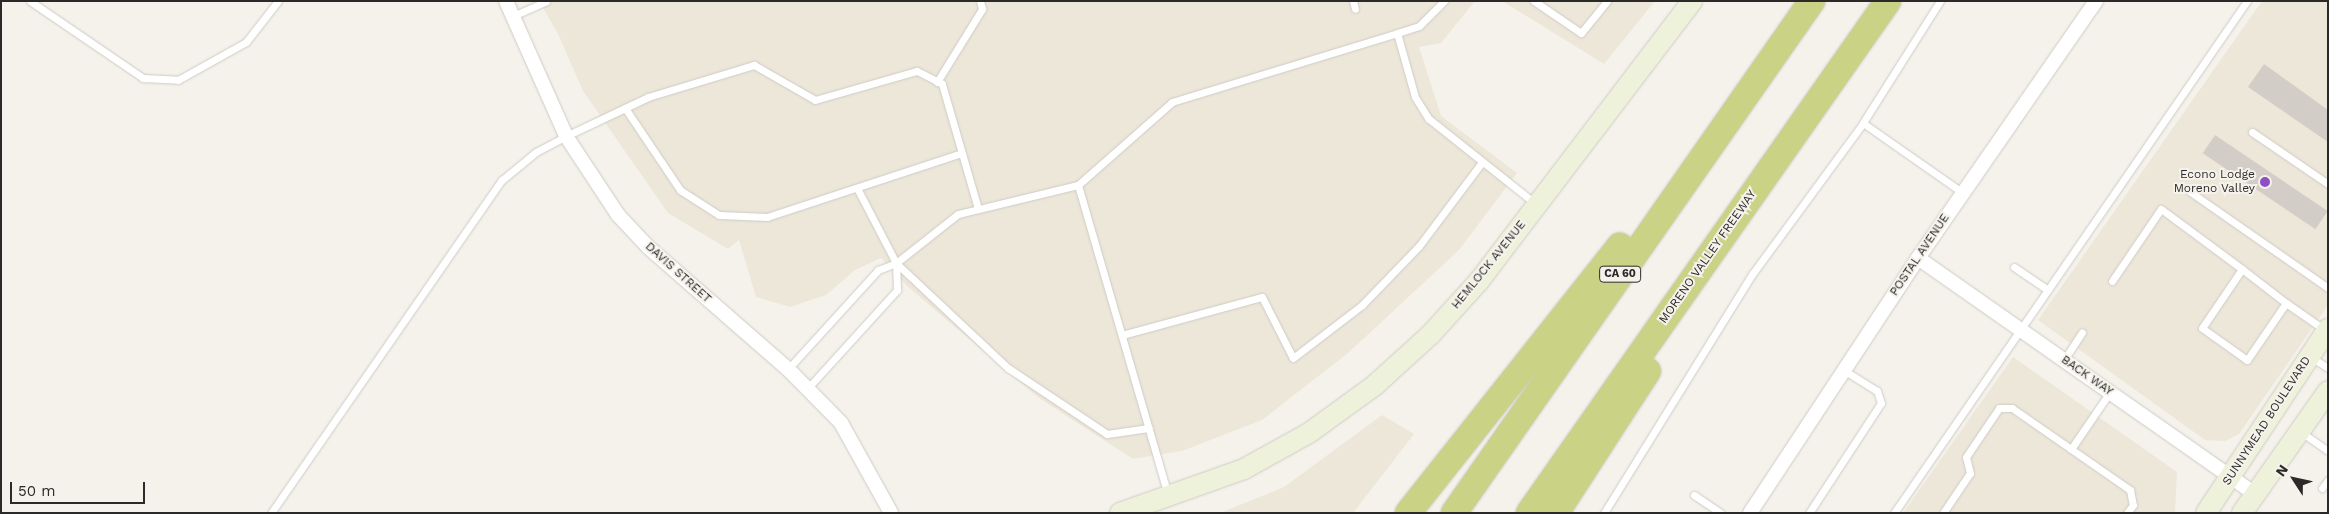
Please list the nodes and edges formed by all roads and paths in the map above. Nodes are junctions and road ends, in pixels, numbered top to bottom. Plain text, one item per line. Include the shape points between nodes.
1 (30, 1) edge
2 (278, 1) edge
3 (506, 1) edge
4 (546, 1) edge
5 (980, 1) edge
6 (1444, 1) edge
7 (1534, 1) edge
8 (1607, 1) edge
9 (1692, 1) edge
10 (1812, 1) edge
11 (1888, 1) edge
12 (1940, 1) edge
13 (2096, 1) edge
14 (2247, 1) edge
15 (513, 16) junction
16 (1397, 33) junction
17 (1788, 36) junction
18 (1838, 72) junction
19 (937, 82) junction
20 (626, 108) junction
21 (1863, 123) junction
22 (2252, 132) dead end
23 (566, 136) junction
24 (962, 153) junction
25 (1482, 162) junction
26 (2328, 184) edge
27 (1078, 185) junction
28 (857, 188) junction
29 (2189, 191) dead end
30 (1963, 193) junction
31 (1536, 205) junction
32 (978, 209) junction
33 (1918, 258) junction
34 (896, 263) junction
35 (2014, 267) dead end
36 (2242, 269) junction
37 (2112, 281) dead end
38 (2328, 288) edge
39 (2048, 290) junction
40 (2286, 303) junction
41 (2021, 330) junction
42 (2327, 330) edge
43 (2082, 332) dead end
44 (1122, 335) junction
45 (2309, 356) junction
46 (2064, 360) junction
47 (2328, 368) edge
48 (788, 369) junction
49 (1844, 370) junction
50 (807, 389) junction
51 (2328, 391) edge
52 (2110, 392) junction
53 (1149, 428) junction
54 (2300, 432) junction
55 (2071, 450) junction
56 (2328, 451) edge
57 (2230, 477) junction
58 (2328, 480) edge
59 (2322, 488) dead end
60 (2255, 494) junction
61 (1694, 495) dead end
62 (1168, 498) junction
63 (271, 513) edge
64 (892, 513) edge
65 (1120, 513) edge
66 (1408, 513) edge
67 (1454, 513) edge
68 (1529, 513) edge
69 (1556, 513) edge
70 (1604, 513) edge
71 (1720, 513) edge
72 (1750, 513) edge
73 (1809, 513) edge
74 (1894, 513) edge
75 (1943, 513) edge
76 (2127, 513) edge
77 (2206, 513) edge
78 (2242, 513) edge

1 - 2 lane via 143,78 178,80 246,42
3 - 15 street, DAVIS STREET
4 - 15 lane
5 - 19 lane via 982,10
6 - 16 lane via 1419,26
7 - 8 lane via 1581,33
9 - 31 street, HEMLOCK AVENUE
10 - 17 highway, CA 60
11 - 18 highway, MORENO VALLEY FREEWAY
12 - 21 lane
13 - 30 street, POSTAL AVENUE
14 - 39 lane
15 - 23 street, DAVIS STREET
16 - 25 lane via 1415,97 1429,119
16 - 27 lane via 1172,102
17 - 66 highway
17 - 67 highway, CA 60
18 - 68 highway, MORENO VALLEY FREEWAY
18 - 69 highway
19 - 20 lane via 917,72 815,100 754,65
19 - 24 lane via 942,84
20 - 23 lane
20 - 28 lane via 680,190 720,215 767,217
21 - 30 lane
21 - 70 lane via 1753,273
22 - 26 lane
23 - 48 street, DAVIS STREET via 618,216 648,247
23 - 63 lane via 536,152 502,180
24 - 28 lane
24 - 32 lane
25 - 31 lane
25 - 44 lane via 1419,246 1362,305 1294,358 1262,297
27 - 32 lane
27 - 44 lane
28 - 34 lane
29 - 38 lane
30 - 33 street, POSTAL AVENUE
31 - 62 street, HEMLOCK AVENUE via 1480,281 1431,334 1375,385 1309,433 1244,469
32 - 34 lane via 958,214
33 - 41 street, BACK WAY
33 - 49 street, POSTAL AVENUE
34 - 48 lane via 878,270
34 - 50 lane via 897,290
34 - 53 lane via 1008,368 1107,434
35 - 39 lane
36 - 37 lane via 2161,209
36 - 40 lane
36 - 40 lane via 2202,328 2247,360
39 - 41 lane
40 - 42 lane
41 - 46 street, BACK WAY
41 - 74 lane
42 - 45 street, SUNNYMEAD BOULEVARD
43 - 46 lane
44 - 53 lane
45 - 47 lane
45 - 57 street, SUNNYMEAD BOULEVARD
46 - 52 street, BACK WAY
48 - 50 street, DAVIS STREET
49 - 72 street, POSTAL AVENUE
49 - 73 lane via 1877,391 1881,403
50 - 64 street, DAVIS STREET via 841,423
51 - 54 street
52 - 55 lane
52 - 57 street, BACK WAY
53 - 62 lane
54 - 56 lane
54 - 60 street
55 - 75 lane via 2012,408 1999,408 1966,456 1970,473
55 - 76 lane via 2130,490 2133,505
57 - 60 street, BACK WAY
57 - 77 street, SUNNYMEAD BOULEVARD
58 - 59 lane
60 - 78 street
61 - 71 lane
62 - 65 street, HEMLOCK AVENUE

